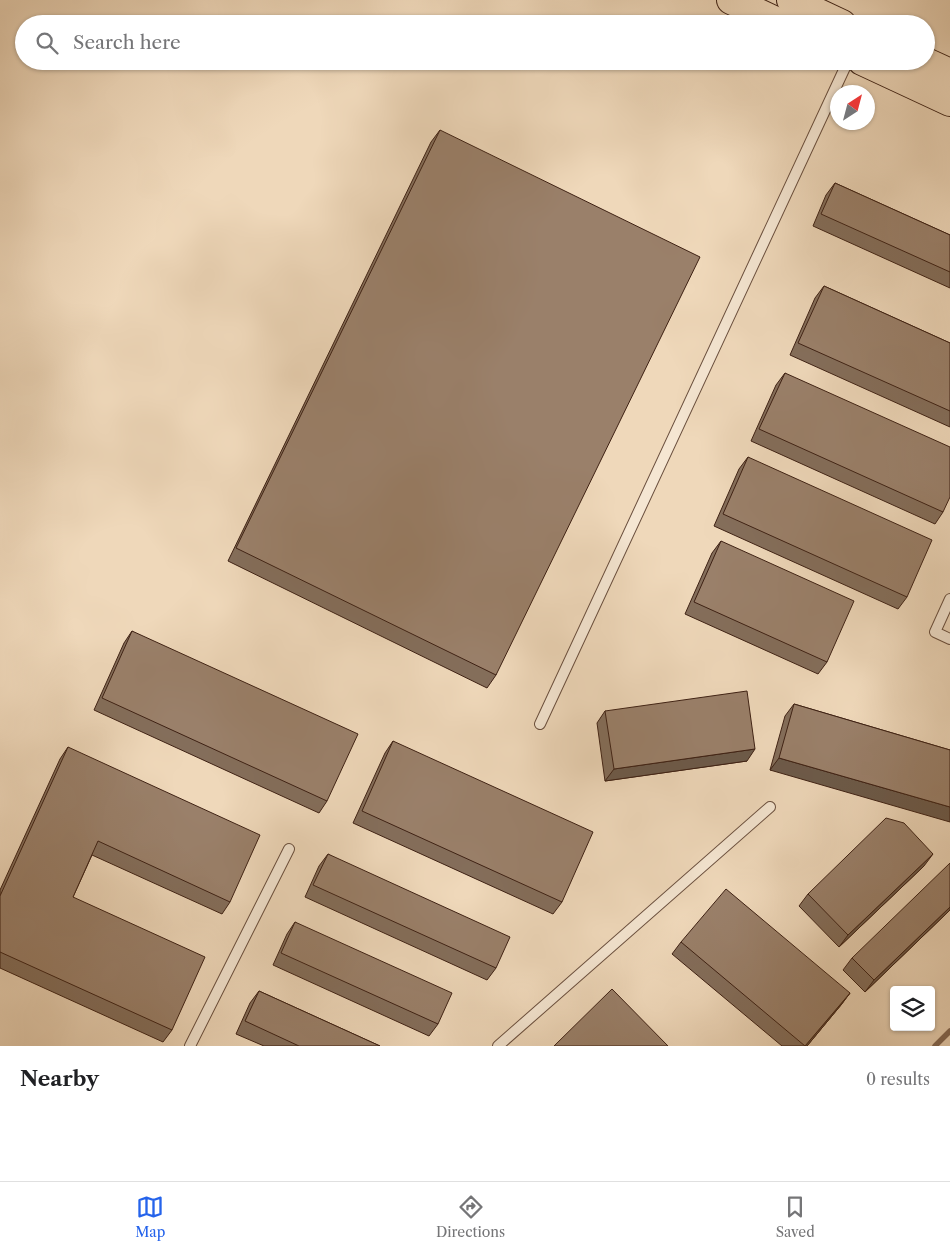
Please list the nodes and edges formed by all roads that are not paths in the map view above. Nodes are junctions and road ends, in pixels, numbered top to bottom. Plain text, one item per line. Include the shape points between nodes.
1 (731, 0) edge
2 (791, 0) edge
3 (763, 15) edge
4 (823, 15) edge
5 (935, 66) edge
6 (844, 70) edge
7 (881, 70) edge
8 (950, 74) edge
9 (950, 102) edge
10 (950, 599) edge
11 (950, 638) edge
12 (540, 724) dead end
13 (770, 807) dead end
14 (289, 850) dead end
15 (190, 1046) edge
16 (498, 1046) edge

1 - 3 main road
2 - 4 main road
5 - 8 main road
6 - 12 lane
7 - 9 main road
10 - 11 lane via 935,632
13 - 16 lane
14 - 15 lane

